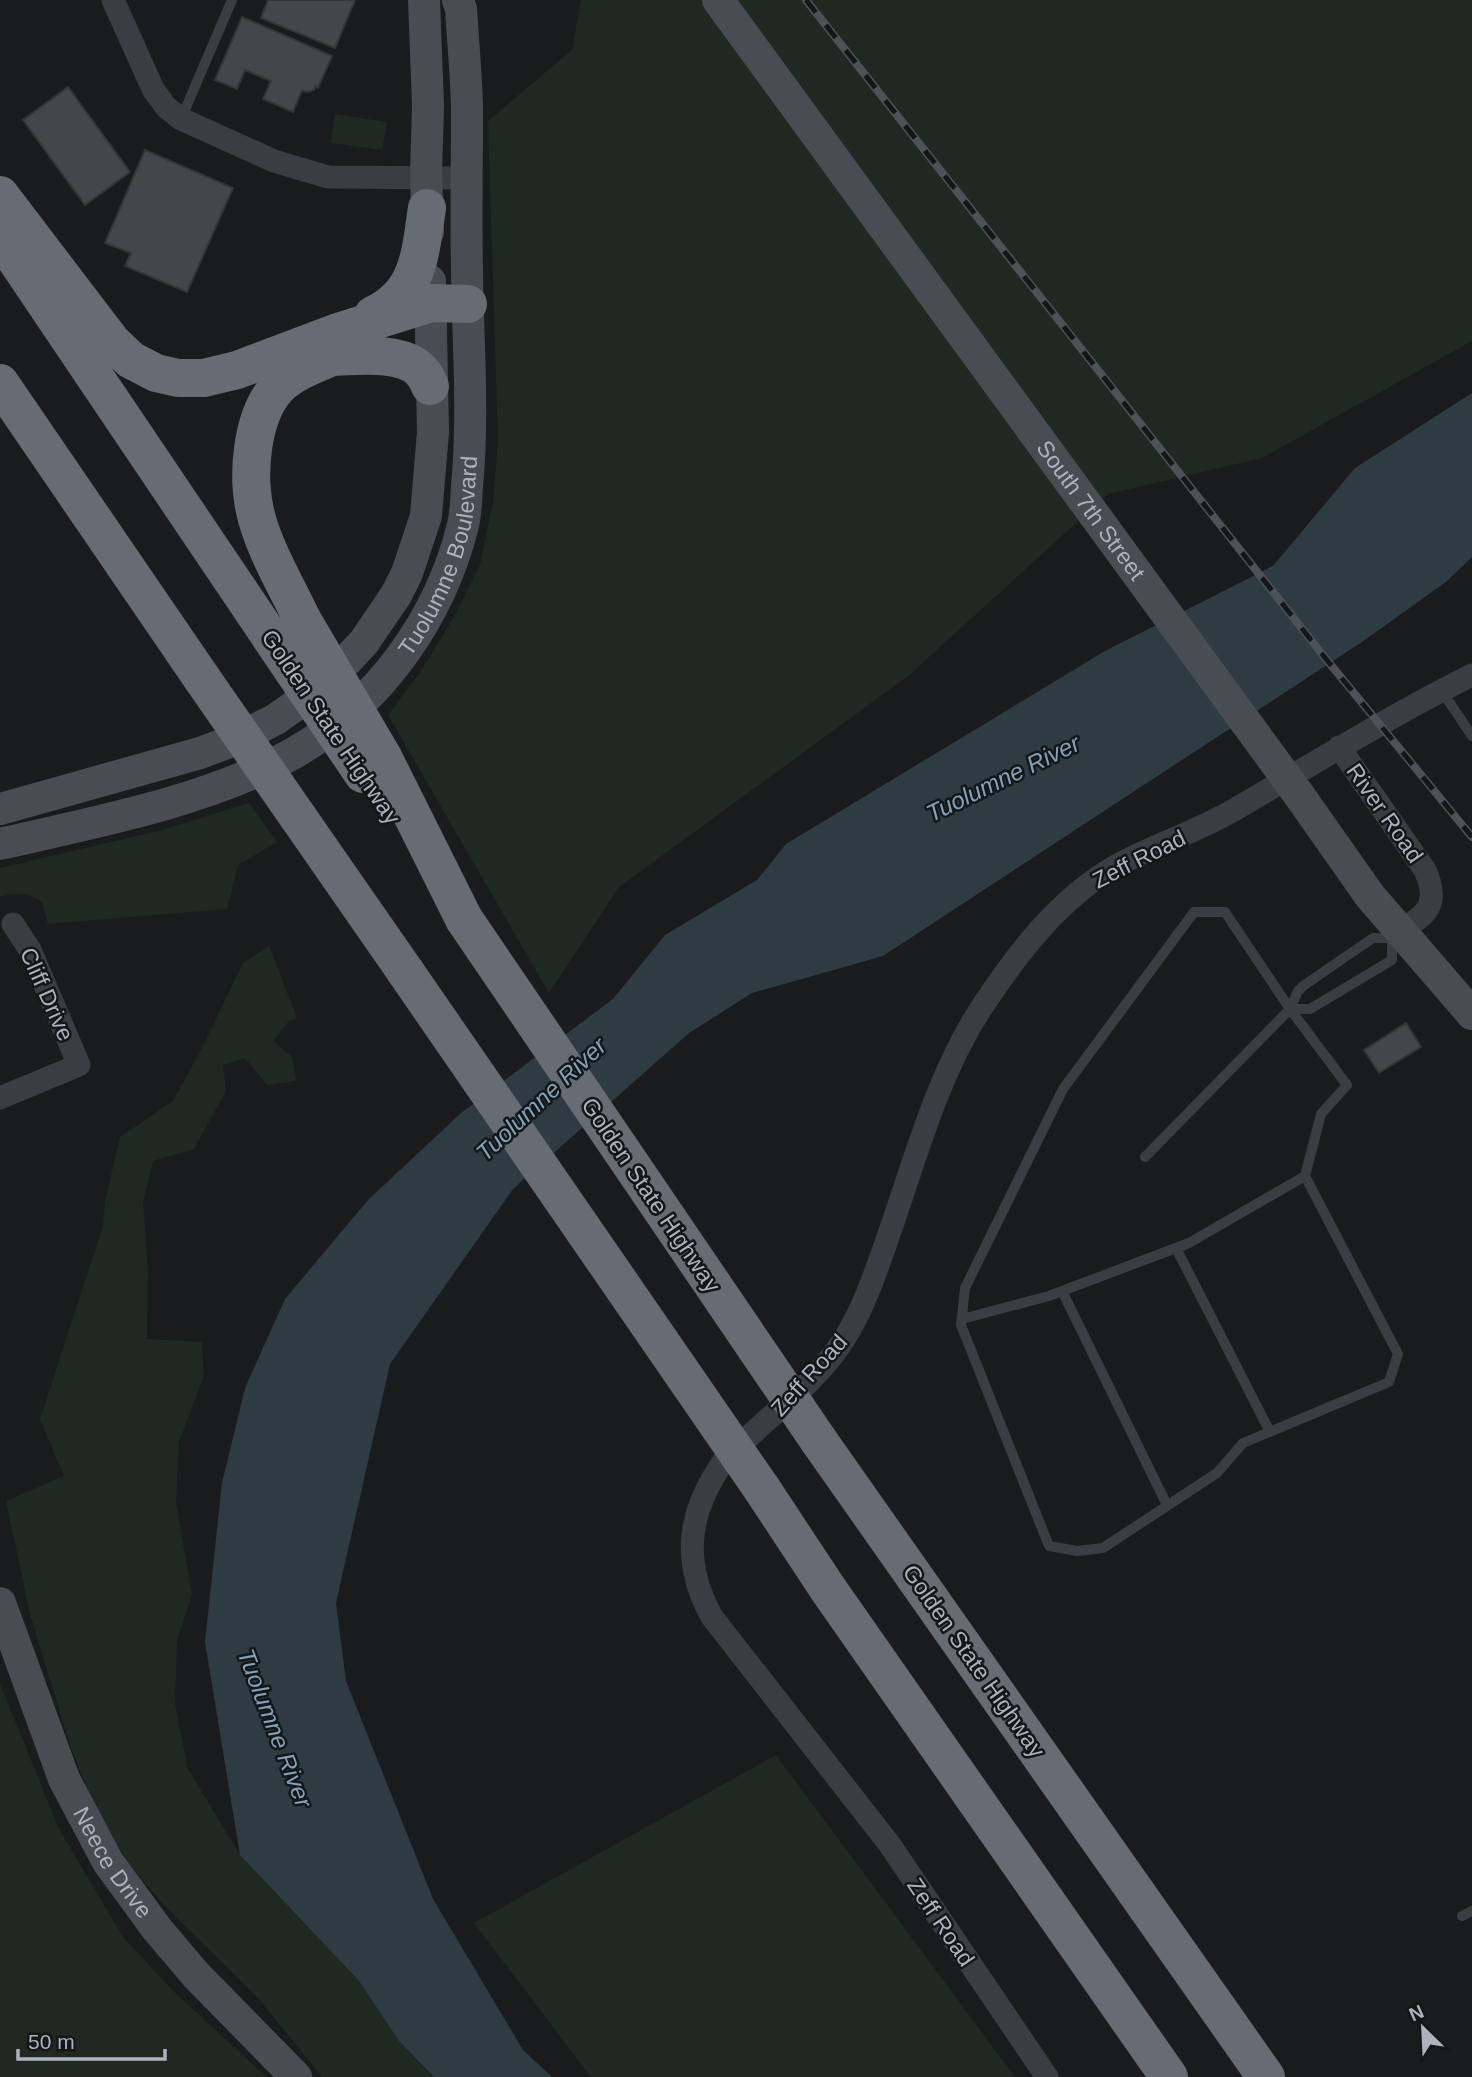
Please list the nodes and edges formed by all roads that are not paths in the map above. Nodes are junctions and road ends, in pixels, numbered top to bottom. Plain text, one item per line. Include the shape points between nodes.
1 (113, 0) edge
2 (232, 0) edge
3 (424, 0) edge
4 (458, 0) edge
5 (718, 0) edge
6 (181, 119) junction
7 (465, 178) junction
8 (427, 192) junction
9 (0, 195) edge
10 (0, 236) edge
11 (443, 310) junction
12 (334, 345) junction
13 (0, 383) edge
14 (430, 386) junction
15 (0, 422) edge
16 (287, 628) junction
17 (1472, 676) edge
18 (204, 680) junction
19 (1441, 690) junction
20 (1472, 736) edge
21 (1339, 747) junction
22 (0, 809) edge
23 (0, 844) edge
24 (13, 924) dead end
25 (1396, 934) junction
26 (1446, 984) junction
27 (1290, 1009) junction
28 (1472, 1014) edge
29 (1472, 1027) edge
30 (0, 1098) edge
31 (1145, 1157) dead end
32 (1305, 1176) junction
33 (1176, 1248) junction
34 (1062, 1291) junction
35 (961, 1319) junction
36 (1270, 1432) junction
37 (1167, 1505) junction
38 (0, 1603) edge
39 (296, 2077) edge
40 (1047, 2077) edge
41 (1169, 2077) edge
42 (1266, 2077) edge

1 - 6 street via 153,89
2 - 6 lane
3 - 8 main road, Tuolumne Boulevard
4 - 7 main road, Tuolumne Boulevard via 467,103
5 - 25 main road, South 7th Street, bridge
6 - 8 street via 274,161 327,177
7 - 8 street
7 - 11 main road, Tuolumne Boulevard
8 - 11 main road, Tuolumne Boulevard
8 - 12 highway via 416,272 400,297
9 - 12 highway via 112,342 131,360 156,373 204,378
10 - 16 highway, Golden State Highway
11 - 12 highway
11 - 14 main road, Tuolumne Boulevard
11 - 23 main road, Tuolumne Boulevard via 471,433 464,523 429,614 370,695 297,752 250,775 110,818
12 - 14 highway via 409,362
12 - 16 highway via 276,389 257,425 252,453 255,512 270,550
13 - 18 highway
14 - 22 main road, Tuolumne Boulevard via 433,432 426,516 396,594 342,668 276,719 235,740
15 - 18 highway
16 - 42 highway, Golden State Highway, bridge via 464,919 819,1441
17 - 19 street, River Road
18 - 41 highway, bridge via 828,1590
19 - 20 lane
19 - 21 street, River Road
21 - 25 street, River Road via 1432,884 1432,901 1424,917
21 - 40 street, Zeff Road via 1219,819 1117,866 1085,886 1029,942 978,1013 954,1057 873,1279 848,1334 815,1375 723,1462 697,1512 693,1567 712,1617 890,1845
24 - 30 street, Cliff Drive via 30,950 79,1065
25 - 26 main road, South 7th Street
25 - 27 lane via 1373,939 1303,986
25 - 27 lane via 1392,960 1310,1009
26 - 28 main road, South 7th Street
26 - 29 main road
27 - 31 lane
27 - 32 lane via 1347,1085 1321,1114
27 - 35 lane via 1225,912 1194,912 1063,1089 965,1288
32 - 33 lane
32 - 36 lane via 1398,1354 1389,1382
33 - 34 lane
33 - 36 lane
34 - 35 lane
34 - 37 lane
35 - 37 lane via 1049,1546 1077,1551 1103,1548
36 - 37 lane via 1243,1443 1217,1473
38 - 39 main road, Neece Drive via 64,1779 108,1862 196,1975

